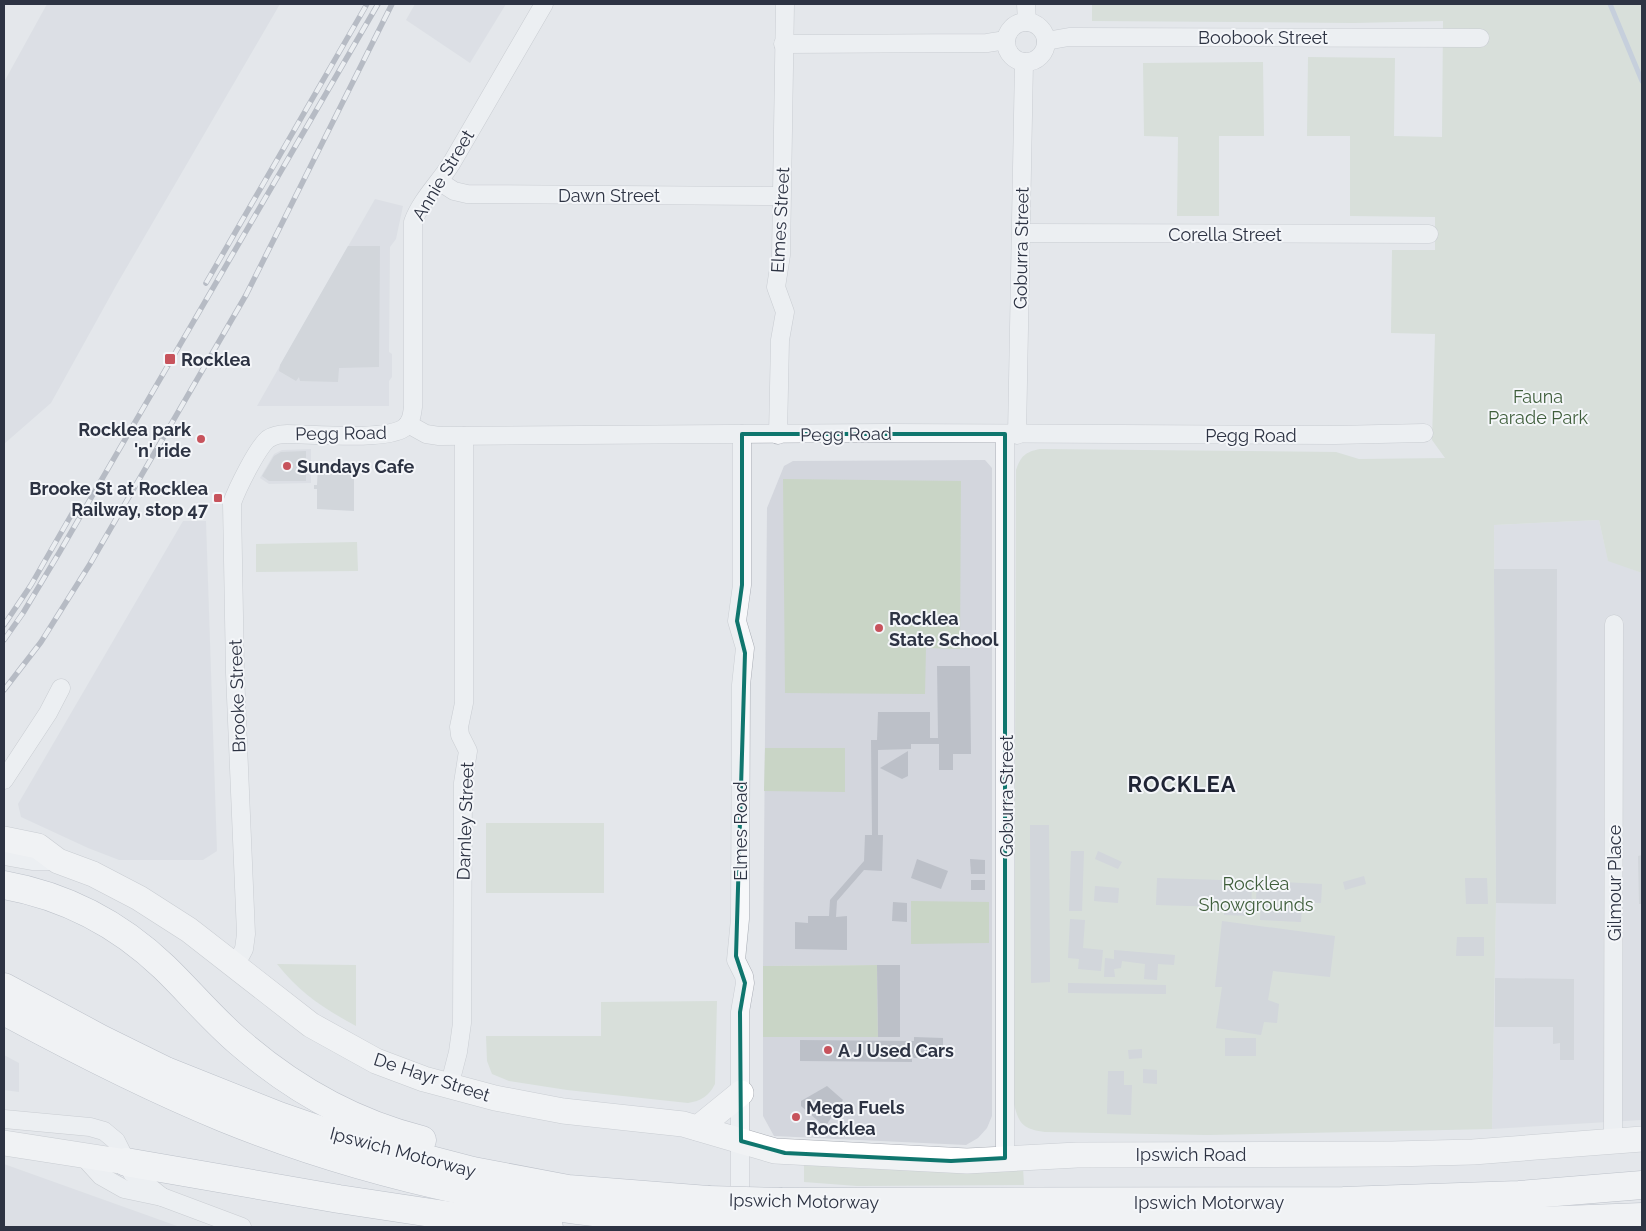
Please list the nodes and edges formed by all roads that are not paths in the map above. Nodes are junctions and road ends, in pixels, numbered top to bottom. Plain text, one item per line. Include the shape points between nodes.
1 (544, 4) edge
2 (785, 4) edge
3 (1026, 4) edge
4 (1027, 22) junction
5 (1480, 38) dead end
6 (1006, 40) junction
7 (1046, 41) junction
8 (783, 44) junction
9 (1024, 62) junction
10 (440, 182) junction
11 (781, 196) junction
12 (1021, 233) junction
13 (1429, 234) dead end
14 (408, 424) junction
15 (1424, 433) dead end
16 (742, 434) junction
17 (778, 435) junction
18 (1011, 435) junction
19 (273, 436) joint
20 (464, 436) junction
21 (1614, 624) dead end
22 (61, 688) dead end
23 (4, 780) edge
24 (6, 841) edge
25 (4, 885) edge
26 (235, 966) junction
27 (4, 987) edge
28 (4, 1011) edge
29 (449, 1086) junction
30 (741, 1093) junction
31 (4, 1119) edge
32 (698, 1128) junction
33 (1642, 1139) edge
34 (741, 1141) junction
35 (1613, 1141) junction
36 (4, 1143) edge
37 (81, 1154) junction
38 (1005, 1158) junction
39 (126, 1162) junction
40 (1642, 1186) edge
41 (568, 1190) junction
42 (162, 1198) junction
43 (709, 1210) junction
44 (782, 1212) junction
45 (1642, 1217) edge
46 (640, 1223) edge
47 (242, 1227) edge
48 (549, 1227) edge
49 (740, 1227) edge

1 - 10 street, Annie Street
2 - 8 street, Elmes Street
3 - 4 street
4 - 6 street via 1020,22 1010,29
4 - 7 street via 1042,30
5 - 7 street, Boobook Street via 1069,37
6 - 8 street via 987,43
6 - 9 street via 1013,57
7 - 9 street via 1037,59
8 - 11 street, Elmes Street
9 - 12 street, Goburra Street
10 - 11 street, Dawn Street via 454,191 467,194
10 - 14 street, Annie Street via 413,222 413,407
11 - 17 street, Elmes Street via 781,255 776,286 784,312 780,340
12 - 13 street, Corella Street
12 - 18 street, Goburra Street
14 - 19 street, Pegg Road via 399,431 383,435
14 - 20 street, Pegg Road via 431,435
15 - 18 street, Pegg Road
16 - 17 street, Pegg Road
16 - 20 street, Pegg Road
16 - 30 street, Elmes Road via 742,586 737,622 745,653 741,685 740,919 736,956 744,979 740,1012
17 - 18 street, Pegg Road
18 - 38 street, Goburra Street
19 - 26 street, Brooke Street via 264,445 236,492 231,513 246,927 246,944
20 - 29 street, Darnley Street via 464,703 459,727 468,755 463,783 462,1023
21 - 35 street, Gilmour Place
22 - 23 street
24 - 26 street, De Hayr Street via 38,846 58,861 93,874 139,898 189,930
25 - 41 highway via 66,903 132,939 239,1042 322,1101 412,1138 532,1166
26 - 29 street, De Hayr Street via 293,1013 354,1050 397,1070
27 - 41 highway, Ipswich Motorway via 158,1067 279,1116 445,1164
28 - 46 highway, Ipswich Motorway via 99,1062 166,1093 226,1119 329,1155 441,1185
29 - 32 street, De Hayr Street via 555,1109
30 - 32 street
30 - 34 street, Elmes Road
31 - 39 street via 104,1131 116,1141
32 - 34 street, De Hayr Street
33 - 35 street, Ipswich Road
34 - 38 street, Ipswich Road via 785,1153 951,1161
34 - 49 street, Elmes Road
35 - 38 street, Ipswich Road via 1392,1154
36 - 37 street
37 - 39 street
37 - 42 street via 111,1183
39 - 42 street via 137,1178
39 - 48 highway via 348,1200
40 - 44 highway, Ipswich Motorway via 1343,1202
41 - 43 highway, Ipswich Motorway
42 - 47 street
43 - 44 highway, Ipswich Motorway, bridge
43 - 46 highway, Ipswich Motorway
44 - 45 highway, Ipswich Motorway via 1513,1222

